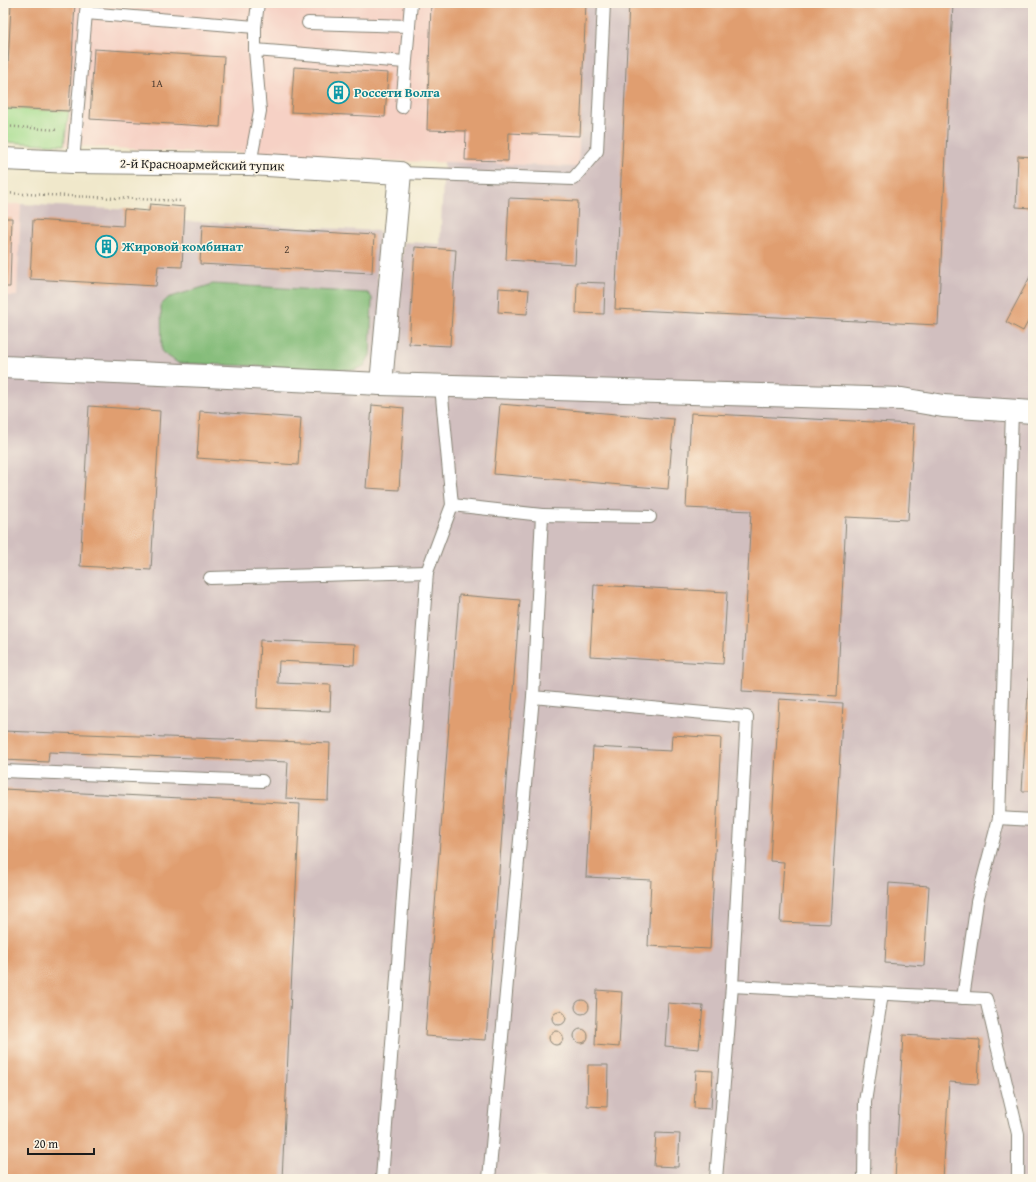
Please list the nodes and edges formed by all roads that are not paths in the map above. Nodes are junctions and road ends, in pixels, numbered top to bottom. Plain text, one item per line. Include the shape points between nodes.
1 (258, 3) edge
2 (411, 3) edge
3 (604, 3) edge
4 (86, 8) edge
5 (308, 23) dead end
6 (255, 26) junction
7 (409, 26) junction
8 (255, 50) junction
9 (405, 62) junction
10 (402, 107) dead end
11 (3, 159) edge
12 (73, 162) junction
13 (250, 164) junction
14 (400, 173) junction
15 (3, 367) edge
16 (381, 384) junction
17 (441, 386) junction
18 (1023, 412) edge
19 (452, 505) junction
20 (542, 515) junction
21 (650, 517) dead end
22 (426, 572) junction
23 (210, 578) dead end
24 (533, 697) junction
25 (3, 771) edge
26 (262, 781) dead end
27 (999, 818) junction
28 (1033, 820) edge
29 (732, 986) junction
30 (882, 994) junction
31 (963, 998) junction
32 (382, 1179) edge
33 (489, 1179) edge
34 (716, 1179) edge
35 (864, 1179) edge
36 (1018, 1179) edge

1 - 6 lane
2 - 7 lane
3 - 14 lane via 597,151 573,179
4 - 6 lane
4 - 12 lane
5 - 7 lane
6 - 8 lane
7 - 9 lane
8 - 9 lane
8 - 13 lane via 260,111
9 - 10 lane
11 - 12 street, 2-й Красноармейский тупик
12 - 13 street, 2-й Красноармейский тупик
13 - 14 street, 2-й Красноармейский тупик
14 - 16 street
15 - 16 street
16 - 17 street
17 - 18 street via 902,399 943,406
17 - 19 lane
18 - 27 lane
19 - 20 lane
19 - 22 lane
20 - 21 lane
20 - 24 lane
22 - 23 lane
22 - 32 lane
24 - 29 lane via 747,717
24 - 33 lane
25 - 26 lane
27 - 28 lane
27 - 31 lane via 977,902
29 - 30 lane
29 - 34 lane
30 - 31 lane
30 - 35 lane via 865,1102
31 - 36 lane via 986,999 1018,1134

